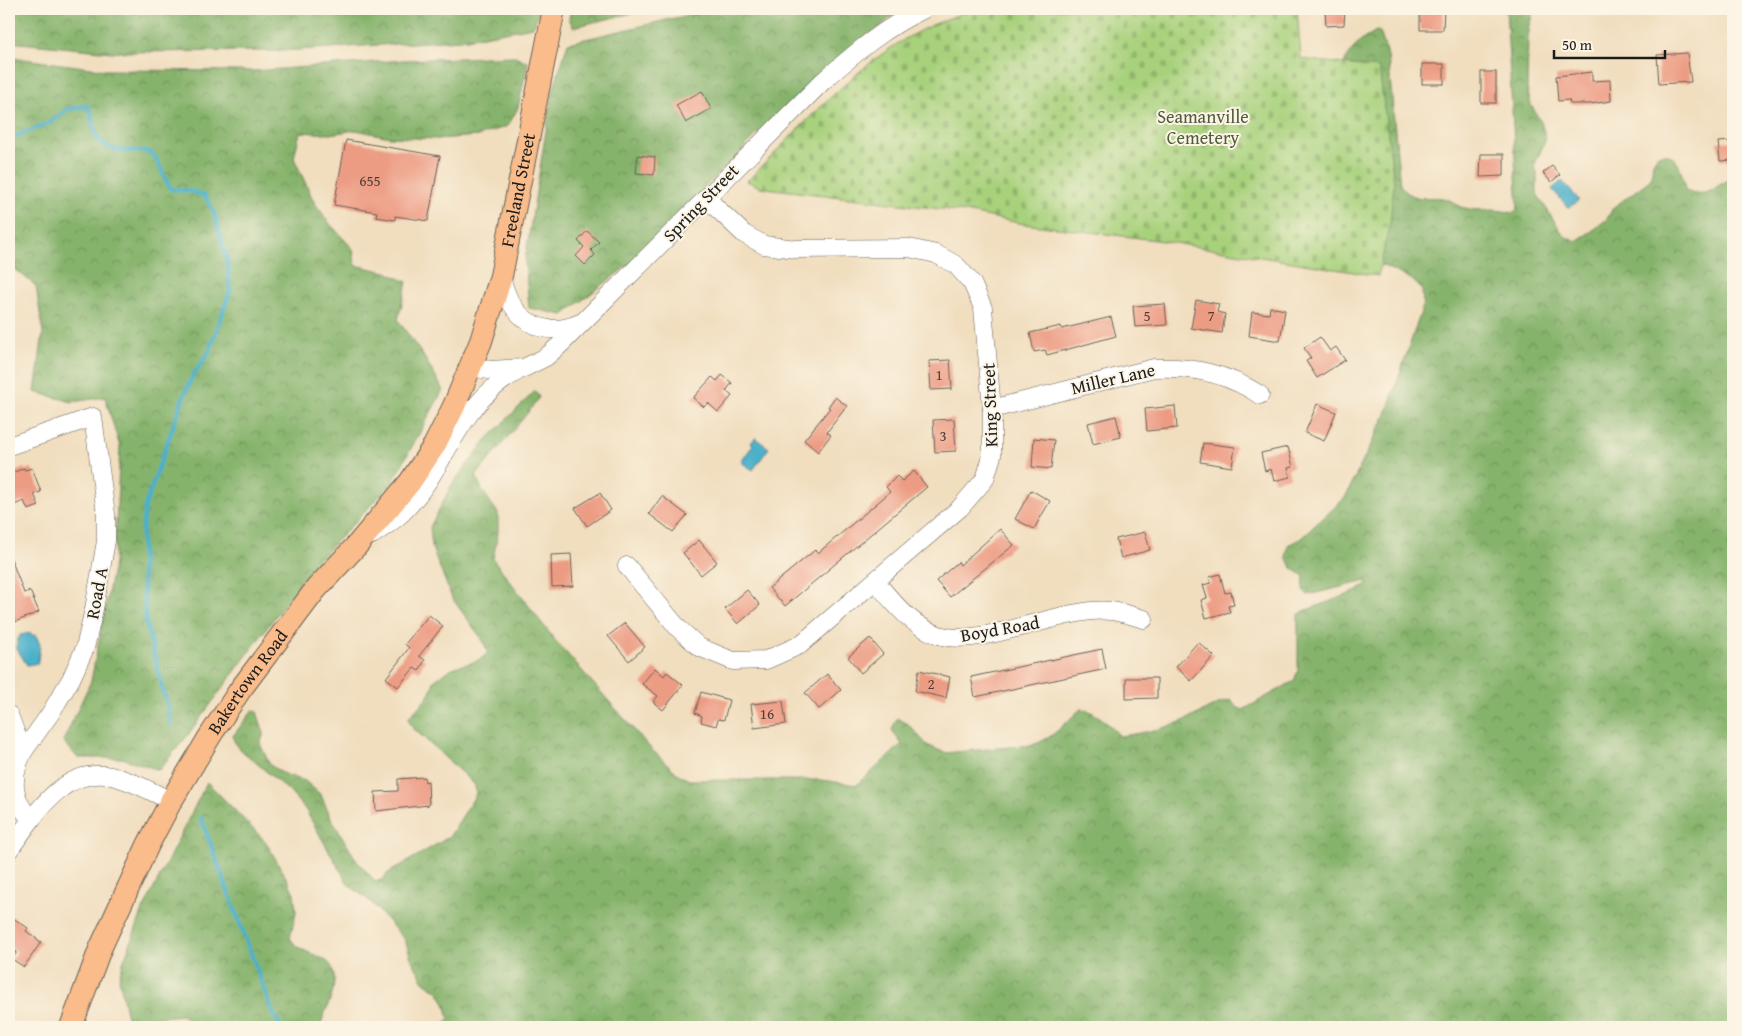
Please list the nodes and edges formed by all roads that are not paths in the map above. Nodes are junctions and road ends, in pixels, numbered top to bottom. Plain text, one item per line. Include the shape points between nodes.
1 (554, 9) edge
2 (924, 9) edge
3 (706, 198) junction
4 (501, 276) junction
5 (588, 319) junction
6 (471, 367) junction
7 (524, 368) junction
8 (1260, 395) dead end
9 (992, 409) junction
10 (9, 446) edge
11 (358, 544) junction
12 (627, 566) dead end
13 (876, 582) junction
14 (1144, 619) dead end
15 (9, 715) edge
16 (23, 752) junction
17 (171, 801) junction
18 (31, 819) junction
19 (9, 850) edge
20 (71, 1027) edge

1 - 4 main road, Freeland Street
2 - 3 street, Spring Street via 860,48
3 - 5 street, Spring Street
3 - 9 street, King Street via 744,234 764,245 909,248 936,254 956,265 972,283 983,308
4 - 5 street via 504,290 516,311 534,325 557,330
4 - 6 main road, Freeland Street
5 - 7 street, Spring Street via 546,357
6 - 7 street, Spring Street via 489,370
6 - 11 main road, Bakertown Road via 423,464
7 - 11 street via 494,386 468,414 406,510
8 - 9 street, Miller Lane via 1234,380 1204,371 1170,367 1154,368
9 - 13 street, King Street via 992,456 982,483 960,508
10 - 16 street, Road A via 92,416 106,514 104,549 85,648 71,679
11 - 17 main road, Bakertown Road via 316,588 240,690
12 - 13 street, King Street via 688,639 709,653 747,662 766,660 800,645
13 - 14 street, Boyd Road via 905,616 940,636 987,634 1110,610
15 - 16 street
16 - 18 street, Road A via 15,774 15,793
17 - 18 street via 119,778 88,774 64,786
17 - 20 main road, Bakertown Road via 100,949
18 - 19 street

